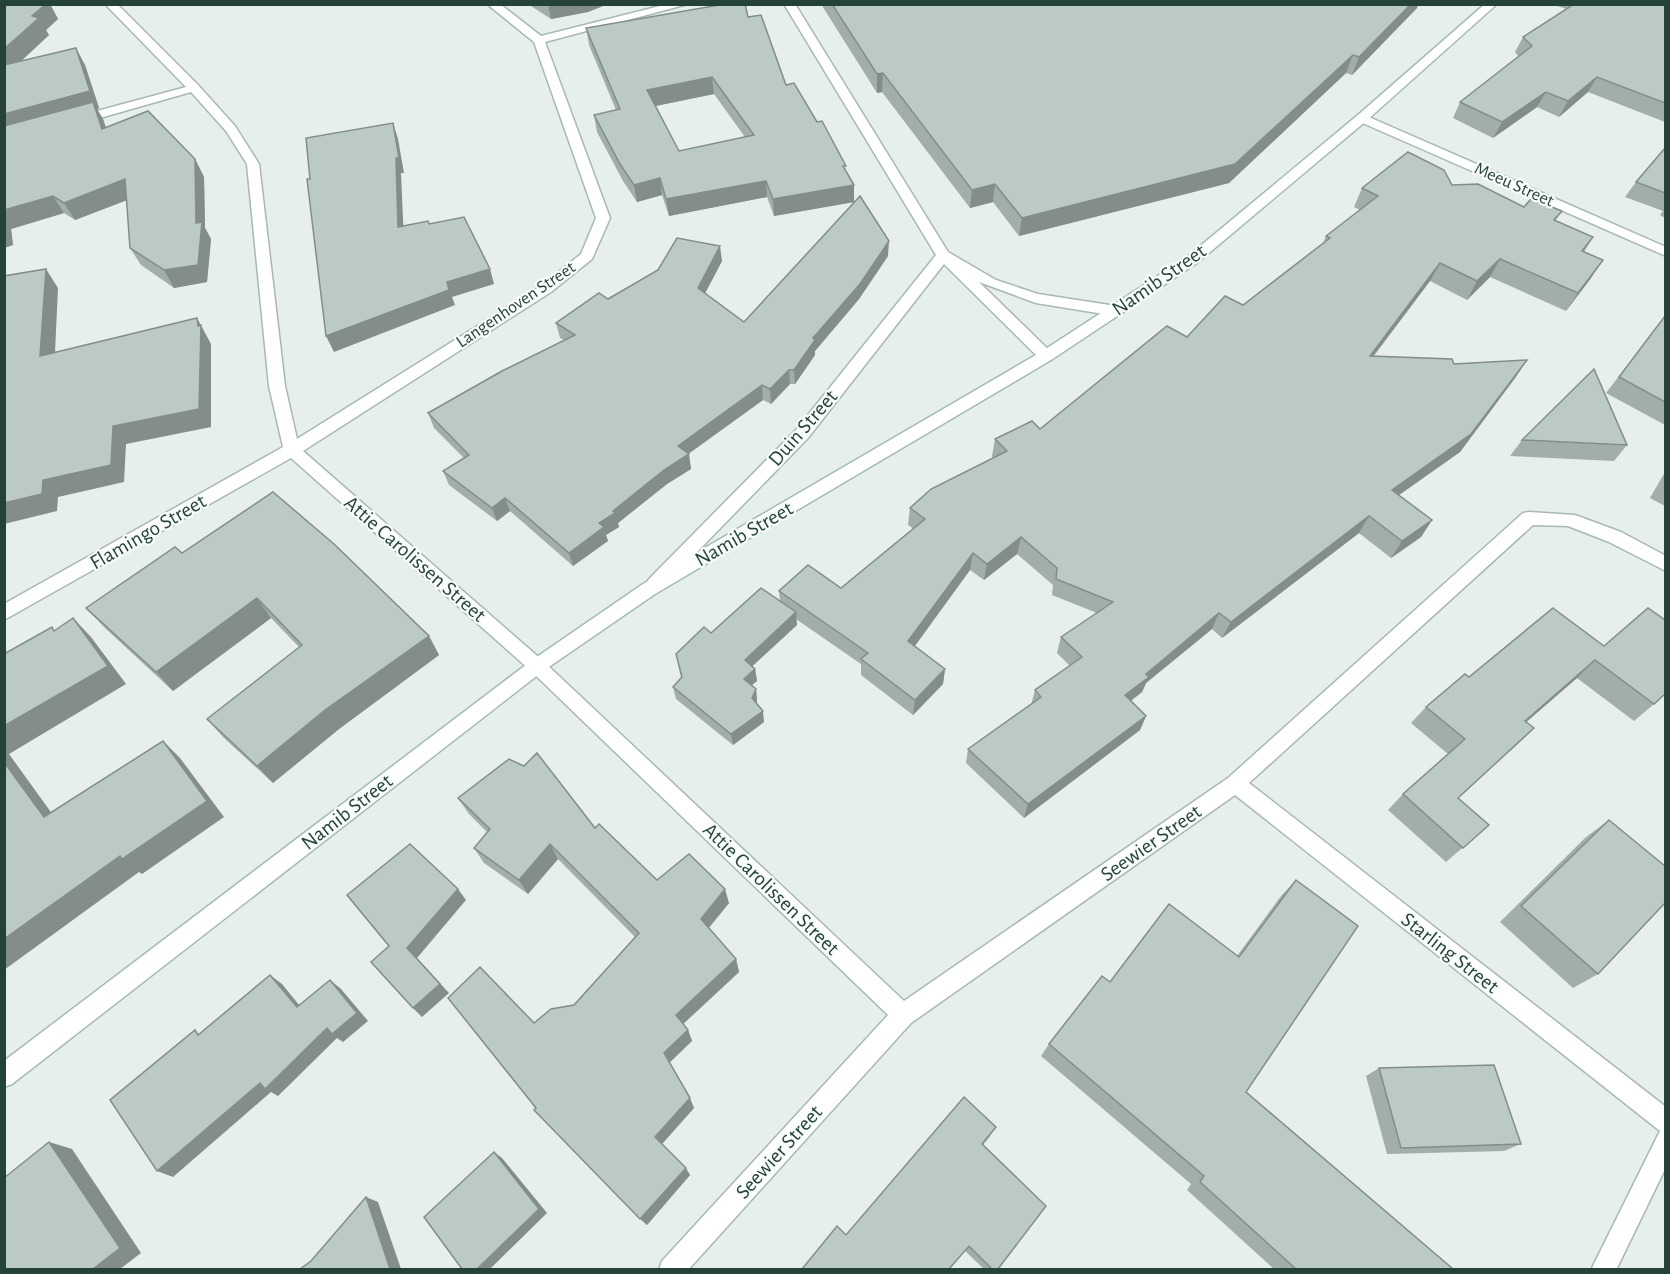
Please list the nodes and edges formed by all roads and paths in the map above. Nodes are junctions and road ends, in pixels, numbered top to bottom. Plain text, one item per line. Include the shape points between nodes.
1 (110, 4) edge
2 (492, 4) edge
3 (683, 4) edge
4 (789, 4) edge
5 (1492, 4) edge
6 (539, 40) junction
7 (194, 88) junction
8 (1362, 118) junction
9 (72, 122) edge
10 (1665, 252) edge
11 (943, 255) junction
12 (1116, 311) junction
13 (1046, 356) junction
14 (292, 450) junction
15 (1665, 564) edge
16 (650, 589) junction
17 (4, 613) edge
18 (537, 666) junction
19 (1235, 784) junction
20 (903, 1015) junction
21 (4, 1076) edge
22 (1665, 1122) edge
23 (1665, 1140) edge
24 (671, 1269) edge
25 (1603, 1269) edge

1 - 7 street
2 - 6 street
3 - 6 street
4 - 11 street
5 - 8 street, Namib Street
6 - 14 street, Langenhoven Street via 603,218 587,256 546,289
7 - 9 street
7 - 14 street via 231,129 253,164 277,386
8 - 10 street, Meeu Street
8 - 12 street, Namib Street via 1192,260
11 - 12 street via 991,283 1036,298
11 - 13 street
11 - 16 street, Duin Street via 802,434
12 - 13 street, Namib Street
13 - 16 street, Namib Street
14 - 17 street, Flamingo Street
14 - 18 street, Attie Carolissen Street
15 - 19 street, Seewier Street via 1615,537 1569,520 1529,518
16 - 18 street, Namib Street
18 - 20 street, Attie Carolissen Street
18 - 21 street, Namib Street
19 - 20 street, Seewier Street
19 - 22 street, Starling Street
20 - 24 street, Seewier Street
23 - 25 street

